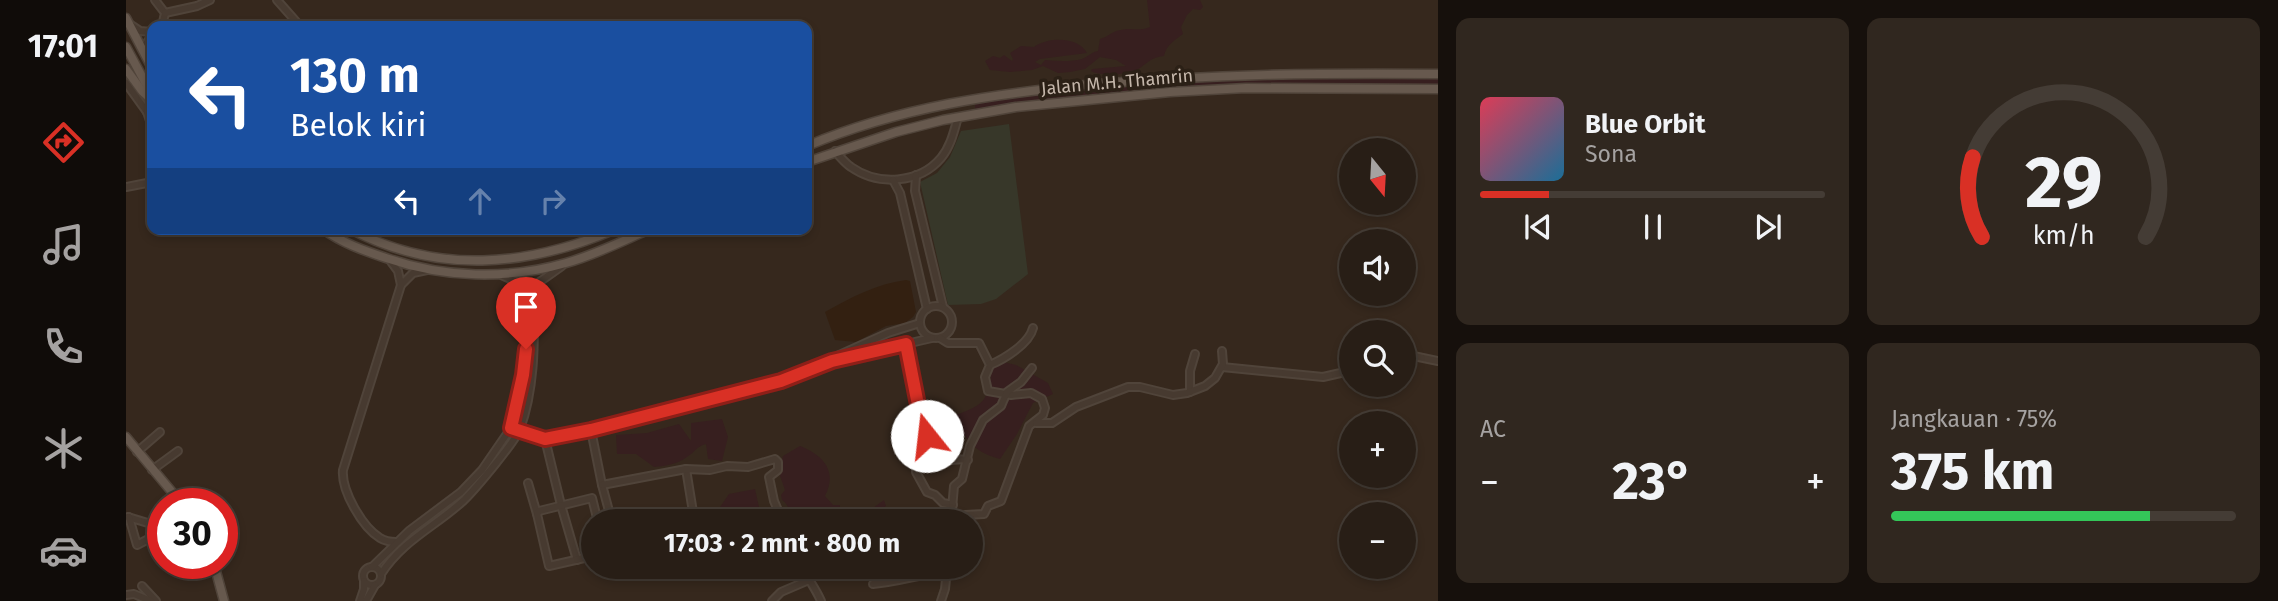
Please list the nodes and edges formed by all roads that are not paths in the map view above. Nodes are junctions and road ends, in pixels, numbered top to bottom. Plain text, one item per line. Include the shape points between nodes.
1 (156, 0) edge
2 (211, 0) edge
3 (277, 0) edge
4 (165, 13) junction
5 (127, 19) edge
6 (163, 21) edge
7 (296, 21) edge
8 (147, 33) edge
9 (126, 47) edge
10 (147, 58) edge
11 (126, 69) edge
12 (1438, 74) edge
13 (126, 83) edge
14 (147, 88) edge
15 (1438, 89) edge
16 (147, 94) edge
17 (953, 103) junction
18 (147, 110) edge
19 (958, 117) junction
20 (943, 120) junction
21 (812, 144) edge
22 (835, 151) junction
23 (812, 160) edge
24 (916, 175) junction
25 (893, 180) junction
26 (147, 183) edge
27 (126, 187) edge
28 (915, 191) junction
29 (900, 193) junction
30 (334, 235) edge
31 (362, 235) edge
32 (601, 235) edge
33 (635, 235) edge
34 (380, 244) junction
35 (375, 254) junction
36 (532, 257) junction
37 (389, 259) junction
38 (519, 259) junction
39 (566, 263) junction
40 (427, 270) junction
41 (537, 270) junction
42 (521, 272) junction
43 (500, 274) junction
44 (401, 285) junction
45 (943, 307) junction
46 (927, 309) junction
47 (920, 323) junction
48 (1032, 328) dead end
49 (936, 338) junction
50 (906, 344) junction
51 (1222, 351) dead end
52 (1195, 354) dead end
53 (1416, 356) edge
54 (832, 361) junction
55 (1438, 361) edge
56 (990, 365) junction
57 (1222, 367) junction
58 (1032, 368) dead end
59 (1339, 373) edge
60 (521, 385) junction
61 (530, 387) junction
62 (1189, 392) junction
63 (1005, 394) junction
64 (511, 428) junction
65 (591, 430) junction
66 (519, 431) junction
67 (160, 432) dead end
68 (1028, 432) junction
69 (126, 437) edge
70 (545, 439) junction
71 (178, 451) dead end
72 (137, 452) junction
73 (968, 460) junction
74 (916, 462) junction
75 (152, 470) junction
76 (686, 470) junction
77 (528, 482) dead end
78 (602, 485) junction
79 (168, 488) edge
80 (604, 495) junction
81 (592, 498) junction
82 (561, 505) junction
83 (953, 506) junction
84 (595, 509) edge
85 (608, 509) edge
86 (692, 509) edge
87 (778, 509) edge
88 (953, 509) edge
89 (537, 514) junction
90 (983, 514) edge
91 (128, 517) edge
92 (147, 523) edge
93 (147, 540) edge
94 (397, 542) junction
95 (581, 559) edge
96 (577, 560) junction
97 (372, 567) junction
98 (381, 574) junction
99 (218, 579) edge
100 (903, 579) edge
101 (946, 579) edge
102 (809, 580) joint
103 (364, 581) junction
104 (375, 584) junction
105 (873, 584) dead end
106 (142, 586) dead end
107 (126, 594) edge
108 (151, 601) edge
109 (156, 601) edge
110 (224, 601) edge
111 (360, 601) edge
112 (366, 601) edge
113 (772, 601) edge
114 (821, 601) edge
115 (941, 601) edge

1 - 4 street
2 - 4 street
3 - 7 street
4 - 6 street
5 - 8 street
5 - 10 main road
9 - 14 main road
11 - 16 main road
12 - 17 main road, Jalan M.H. Thamrin via 1172,78 1009,93
13 - 18 street
15 - 19 main road, Jalan M.H. Thamrin via 1302,87 1170,92
17 - 20 main road via 972,107
17 - 21 main road, Jalan M.H. Thamrin via 886,118
19 - 20 main road, Jalan M.H. Thamrin
19 - 24 street via 946,151 936,164
20 - 22 main road, Jalan M.H. Thamrin
22 - 23 main road, Jalan M.H. Thamrin
22 - 25 street via 848,166 867,176
24 - 25 street
24 - 28 street
25 - 29 street
26 - 27 street
28 - 29 street
28 - 45 street
29 - 46 street
30 - 35 main road
31 - 34 main road
32 - 36 main road
33 - 39 main road
34 - 35 main road
34 - 38 main road via 445,259
35 - 37 main road
36 - 38 main road
36 - 41 main road via 531,266
37 - 40 main road
37 - 44 street
38 - 42 main road
39 - 41 main road
39 - 61 street via 543,278 534,292
40 - 43 main road
40 - 44 street via 413,273
41 - 42 main road
42 - 43 main road
43 - 60 street via 517,282 527,294
44 - 94 street via 342,477 345,491 369,527 380,539
45 - 46 street
45 - 49 street via 953,324 948,333
46 - 47 street
47 - 49 street via 924,332
47 - 54 street via 888,333
48 - 56 street via 1029,337
49 - 50 street
49 - 56 street via 948,343 979,343
50 - 54 street
50 - 74 street via 920,415 928,432
51 - 57 street
52 - 62 street
53 - 55 street
54 - 65 street via 781,381
56 - 63 street via 986,387 992,393
57 - 59 street via 1323,377
57 - 62 street via 1211,383
58 - 63 street
60 - 61 street
60 - 64 street
61 - 66 street
62 - 68 street via 1173,395 1140,387 1121,389 1051,423 1036,423
63 - 68 street via 1031,393 1044,402 1044,413 1030,423
63 - 73 street via 1001,407 983,419
64 - 66 street
64 - 94 street via 473,480
65 - 70 street
65 - 78 street
66 - 70 street
66 - 98 street via 464,499 402,547
67 - 72 street
68 - 90 street via 1002,501 988,506
69 - 72 main road
70 - 82 street
71 - 75 street
72 - 75 main road
73 - 74 street via 955,458 933,465
73 - 83 street via 962,479 954,486
74 - 83 street via 927,492
75 - 79 main road
76 - 78 street
76 - 86 street
76 - 87 street via 748,467 778,460 778,470 769,477
77 - 89 street
78 - 80 street
80 - 81 street
80 - 85 street
81 - 82 street
81 - 84 street
82 - 89 street
82 - 96 street
83 - 88 street
89 - 96 street via 549,566
91 - 92 street
91 - 93 street via 137,545
94 - 97 street
95 - 96 street
97 - 98 street
97 - 103 street via 363,573
98 - 104 street
99 - 110 main road
100 - 105 street
101 - 115 street
102 - 113 street
102 - 114 street
103 - 104 street
103 - 111 street
104 - 112 street
106 - 109 street
107 - 108 street

